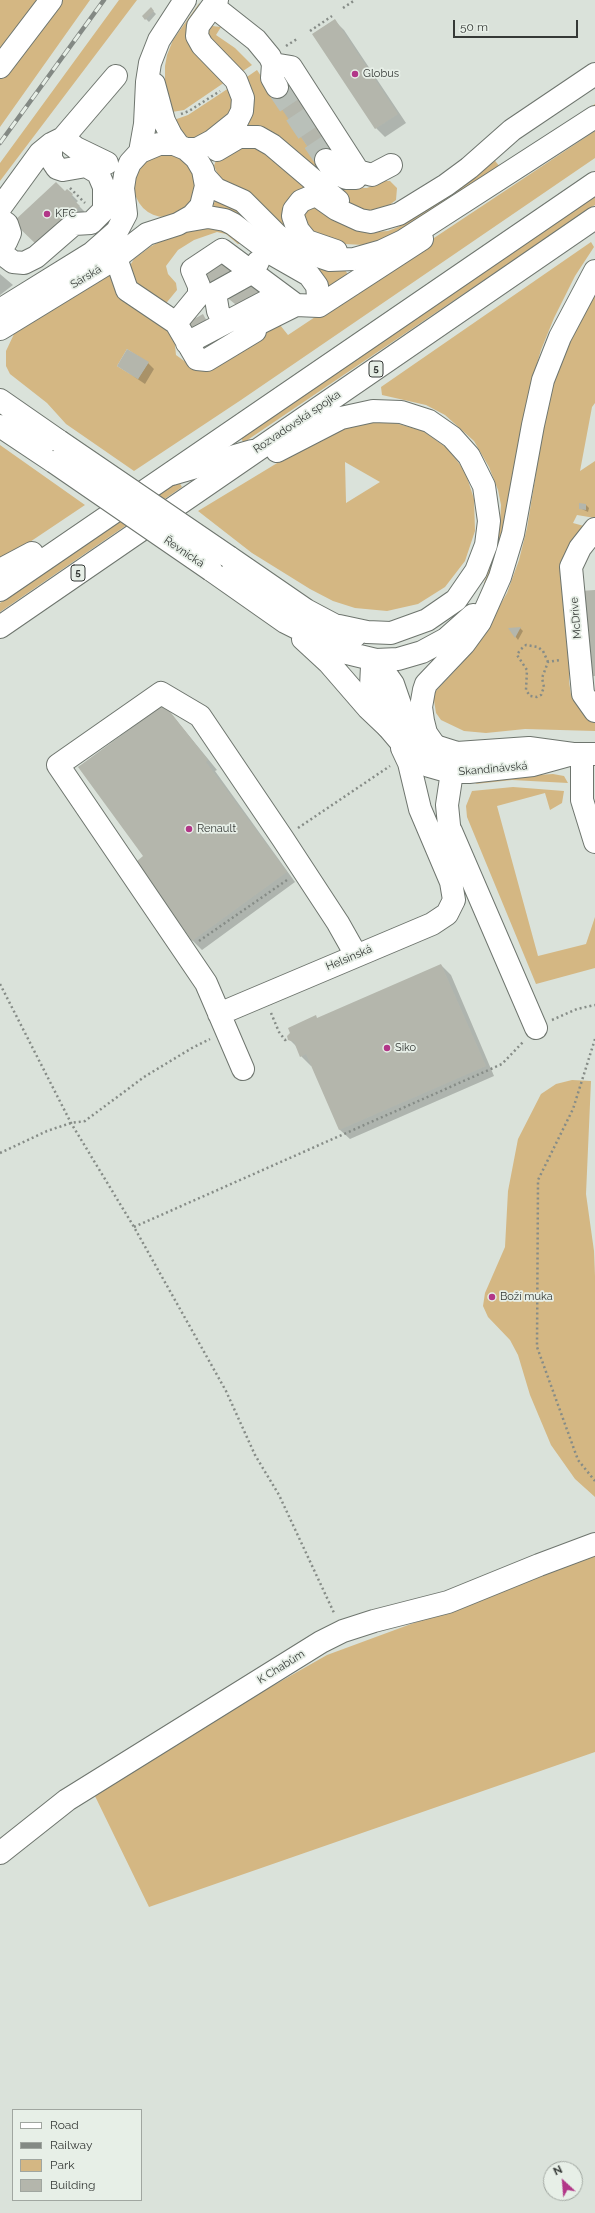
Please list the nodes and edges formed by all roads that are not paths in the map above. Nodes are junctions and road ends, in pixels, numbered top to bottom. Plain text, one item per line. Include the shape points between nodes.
1 (51, 0) edge
2 (185, 0) edge
3 (215, 3) edge
4 (278, 56) junction
5 (150, 63) junction
6 (0, 67) edge
7 (595, 74) edge
8 (116, 76) dead end
9 (277, 87) tunnel mouth
10 (595, 117) edge
11 (57, 141) junction
12 (183, 148) junction
13 (137, 155) junction
14 (326, 160) tunnel mouth
15 (391, 165) dead end
16 (358, 171) junction
17 (205, 174) junction
18 (595, 183) edge
19 (124, 191) junction
20 (0, 208) edge
21 (445, 214) junction
22 (355, 217) junction
23 (595, 218) edge
24 (0, 219) edge
25 (178, 224) junction
26 (0, 246) edge
27 (392, 247) junction
28 (266, 249) junction
29 (0, 252) edge
30 (116, 258) junction
31 (595, 271) edge
32 (266, 284) junction
33 (319, 306) junction
34 (235, 318) junction
35 (1, 325) edge
36 (181, 333) junction
37 (0, 387) edge
38 (7, 404) edge
39 (0, 426) edge
40 (236, 428) junction
41 (255, 451) junction
42 (210, 464) junction
43 (163, 477) junction
44 (136, 495) junction
45 (184, 500) junction
46 (156, 519) junction
47 (595, 529) edge
48 (0, 570) edge
49 (0, 590) edge
50 (491, 598) junction
51 (285, 622) junction
52 (339, 626) junction
53 (0, 627) edge
54 (401, 630) junction
55 (376, 660) junction
56 (595, 711) edge
57 (394, 735) junction
58 (435, 746) junction
59 (583, 754) edge
60 (452, 772) junction
61 (451, 831) junction
62 (595, 842) edge
63 (452, 882) junction
64 (356, 955) junction
65 (219, 1014) junction
66 (536, 1028) road end
67 (243, 1069) dead end
68 (595, 1544) edge
69 (0, 1853) edge

1 - 6 main road
2 - 5 main road, Sárská via 159,40
3 - 4 main road
3 - 12 main road via 198,26 197,36 202,45 236,80 243,98 242,111 237,121 212,141 197,149
4 - 9 main road via 272,78
4 - 16 main road via 291,67
5 - 12 main road via 156,97 164,120 171,135
5 - 13 main road, Sárská via 145,124
7 - 22 main road via 512,130 454,178 417,204 390,218 372,222
8 - 11 main road
10 - 21 main road
11 - 13 main road via 81,141 119,158
11 - 19 main road via 110,164
11 - 20 main road via 40,153
11 - 29 main road via 51,158 57,168 63,170 86,166 98,173 104,187 104,210 91,223 74,224 36,257 24,263 14,262
12 - 13 main road via 159,144
12 - 17 main road via 196,158
13 - 19 main road, Sárská via 126,169
14 - 16 main road via 334,172 346,178 356,178
15 - 16 main road via 372,175
17 - 22 main road via 212,155 234,139 244,136 258,138 272,145
17 - 25 main road, Sárská via 206,193 201,206
17 - 27 main road via 216,189 243,201 277,235 305,253 330,260 342,260 367,256
18 - 40 main road, 5
19 - 25 main road via 135,214 148,224
19 - 35 main road, Sárská via 126,207 123,221 105,243
21 - 27 main road
21 - 33 main road via 420,241
22 - 27 main road via 313,196 301,201 293,216 302,235 324,248 358,252
23 - 41 main road, Rozvadovská spojka / 5
24 - 26 main road via 7,224 10,233 6,242
25 - 28 main road via 208,217 225,220
25 - 30 main road, Sárská via 148,234
28 - 32 main road
28 - 33 main road via 309,275 317,286
30 - 35 main road, Sárská
30 - 36 main road via 128,290
31 - 50 main road via 560,337 546,373 533,425 513,534 506,562
32 - 33 main road
32 - 34 main road
32 - 34 main road
32 - 36 main road via 199,286 199,295
34 - 36 main road
34 - 36 main road via 256,331 207,360 197,359
37 - 38 main road
38 - 52 main road, Řevnická, bridge via 306,610
39 - 51 main road, Řevnická, bridge
40 - 42 main road, 5
40 - 43 main road, 5
41 - 42 main road, 5
41 - 45 main road, Rozvadovská spojka / 5
42 - 43 main road, 5
42 - 45 main road, 5
43 - 44 main road, 5
44 - 48 main road
44 - 49 main road, 5
45 - 46 main road, Rozvadovská spojka / 5
46 - 53 main road, Rozvadovská spojka / 5
46 - 54 main road via 318,428 341,418 367,411 391,411 429,421 452,437 474,465 486,498 487,537 478,566 462,594 435,616
47 - 56 main road, McDrive via 580,548 571,567 583,694
50 - 55 main road via 464,625 434,647 411,656
50 - 58 main road via 472,633 424,690 421,707 423,721 426,733
51 - 55 main road, Řevnická via 347,653
51 - 57 main road via 329,663
52 - 54 main road via 367,632 390,633
52 - 55 main road via 361,641
54 - 55 main road via 385,646
55 - 57 main road, Skandinávská via 371,673 371,687
55 - 58 main road, Skandinávská via 393,684 402,710 412,725 422,737
57 - 60 main road, Skandinávská via 418,761
57 - 63 main road, Helsinská via 409,763 420,809
58 - 59 main road, Skandinávská via 457,752 529,748
59 - 60 main road, Skandinávská via 533,765
59 - 62 main road via 582,800
60 - 61 main road, Helsinská via 447,805
61 - 63 main road, Helsinská
61 - 66 main road
63 - 64 main road, Helsinská via 454,900 447,914 440,920
64 - 65 main road, Helsinská
64 - 65 main road via 288,845 200,716 161,693 58,765 206,982
65 - 67 main road
68 - 69 main road, K Chabům via 448,1602 343,1631 320,1642 67,1800

